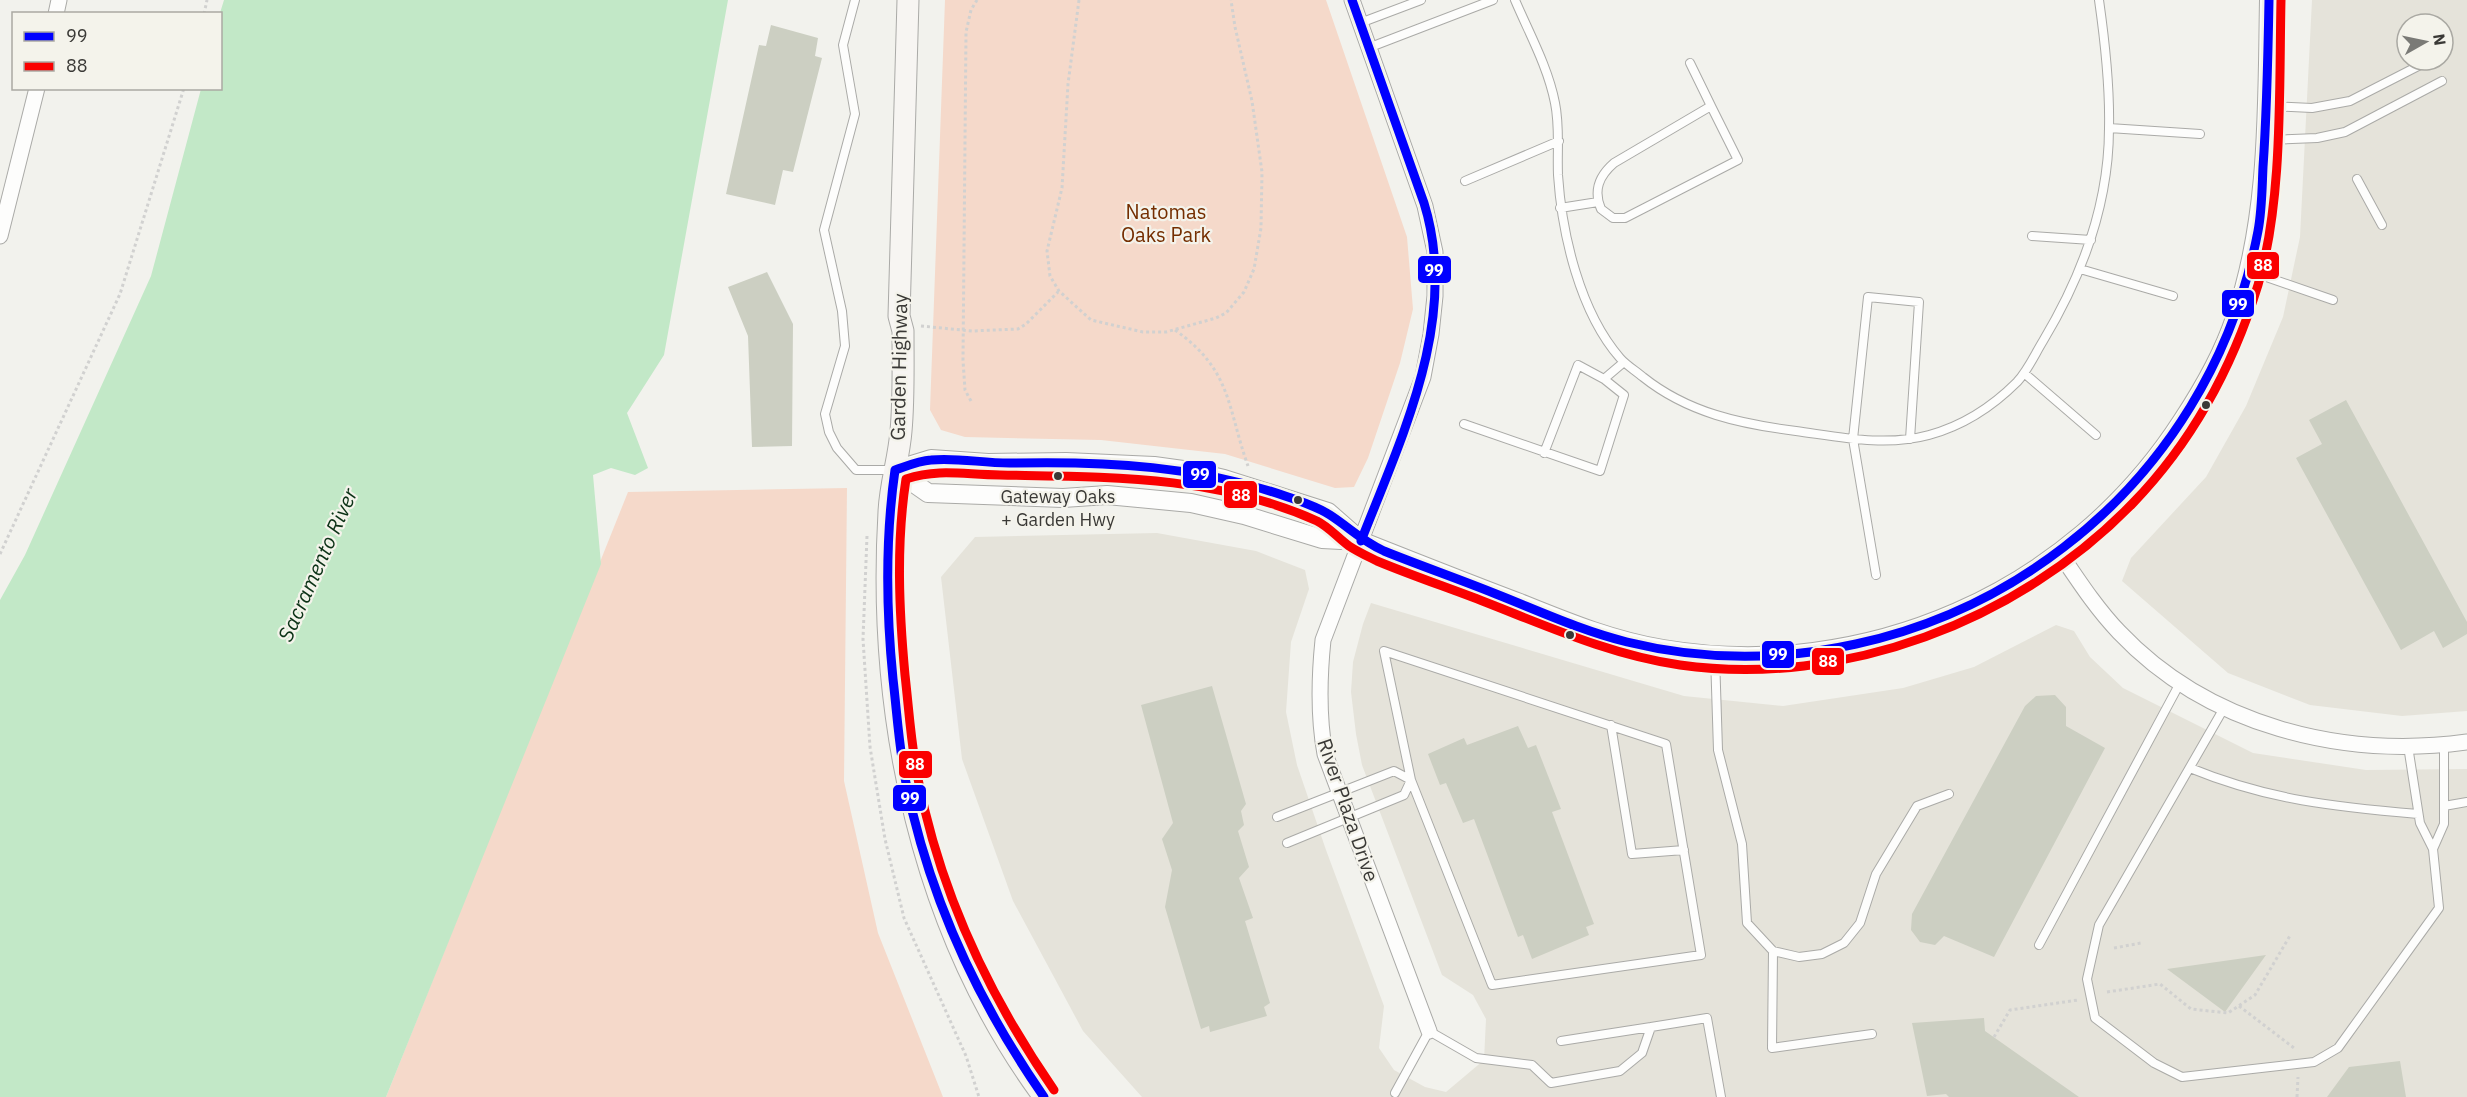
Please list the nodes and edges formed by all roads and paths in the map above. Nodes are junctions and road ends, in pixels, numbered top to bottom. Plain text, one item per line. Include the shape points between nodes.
1 (855, 0) edge
2 (908, 0) edge
3 (977, 0) edge
4 (1079, 0) edge
5 (1231, 0) edge
6 (1352, 0) edge
7 (1421, 0) edge
8 (1493, 0) edge
9 (1515, 0) edge
10 (2099, 0) edge
11 (2270, 0) edge
12 (1360, 23) junction
13 (1368, 48) junction
14 (1690, 63) dead end
15 (2406, 72) edge
16 (2442, 81) dead end
17 (36, 90) edge
18 (183, 90) edge
19 (1711, 106) junction
20 (2267, 106) junction
21 (2109, 128) junction
22 (2200, 134) dead end
23 (2265, 140) junction
24 (1558, 141) junction
25 (2358, 178) dead end
26 (1466, 181) dead end
27 (1598, 202) junction
28 (1560, 208) junction
29 (2382, 225) dead end
30 (0, 236) edge
31 (2032, 236) dead end
32 (2091, 240) junction
33 (2080, 269) junction
34 (2248, 270) junction
35 (1059, 291) junction
36 (2173, 296) dead end
37 (2333, 300) dead end
38 (918, 326) dead end
39 (1175, 330) junction
40 (964, 331) junction
41 (1624, 362) junction
42 (2024, 373) junction
43 (1604, 379) junction
44 (971, 401) dead end
45 (1464, 424) dead end
46 (2096, 435) dead end
47 (1852, 439) junction
48 (1910, 439) junction
49 (1544, 453) junction
50 (1248, 466) dead end
51 (895, 470) junction
52 (1361, 541) junction
53 (2059, 552) junction
54 (0, 554) edge
55 (1876, 575) dead end
56 (1715, 656) junction
57 (2180, 683) junction
58 (2224, 708) junction
59 (1611, 725) junction
60 (2467, 742) edge
61 (2444, 745) junction
62 (2408, 746) junction
63 (2190, 768) junction
64 (1411, 780) junction
65 (1339, 792) junction
66 (1949, 794) dead end
67 (2467, 802) edge
68 (2444, 806) junction
69 (2418, 813) junction
70 (1277, 817) dead end
71 (1349, 818) junction
72 (1287, 843) dead end
73 (2433, 849) junction
74 (1684, 850) junction
75 (2291, 934) dead end
76 (2141, 943) dead end
77 (2039, 945) dead end
78 (2114, 948) dead end
79 (1773, 951) junction
80 (2107, 992) dead end
81 (2080, 999) dead end
82 (2239, 1006) junction
83 (1651, 1027) junction
84 (1429, 1031) junction
85 (1872, 1034) dead end
86 (1994, 1037) dead end
87 (1561, 1041) dead end
88 (2294, 1048) dead end
89 (2298, 1077) dead end
90 (1395, 1093) dead end
91 (1044, 1097) edge
92 (1721, 1097) edge
93 (2297, 1097) edge

1 - 51 lane via 843,45 855,114 824,230 842,311 845,346 825,414 837,448 856,470
2 - 51 main road, Garden Highway via 899,316 903,331 901,431
3 - 40 path via 970,10 966,32
4 - 35 path via 1068,84 1062,188 1047,251 1050,276
5 - 39 path via 1260,151 1261,228 1257,255 1244,292 1226,313
6 - 12 street, River Plaza Drive
7 - 12 lane
8 - 13 lane
9 - 24 lane via 1550,84
10 - 21 lane
11 - 20 street
12 - 13 street, River Plaza Drive
13 - 52 street, River Plaza Drive via 1425,206 1435,252 1436,296 1423,377
14 - 19 lane
15 - 20 lane via 2349,101 2312,108
16 - 23 lane via 2344,132 2317,138
17 - 30 street
18 - 54 path via 120,294
19 - 27 lane via 1604,171 1597,188
19 - 27 lane via 1738,160 1625,218 1613,218
20 - 23 street
21 - 22 lane
21 - 32 lane via 2100,204
23 - 34 street via 2258,231
24 - 26 lane
24 - 28 lane
25 - 29 lane
27 - 28 lane
28 - 41 lane via 1578,279 1603,332
31 - 32 lane
32 - 33 lane
33 - 36 lane
33 - 42 lane
34 - 37 lane
34 - 53 street via 2221,352 2169,442 2149,470
35 - 39 path via 1091,320 1143,332
35 - 40 path via 1018,329
38 - 40 path
39 - 50 path via 1196,345 1225,386
40 - 44 path via 964,390
41 - 43 lane
41 - 47 lane via 1673,398 1729,420
42 - 46 lane
42 - 48 lane via 1991,404 1963,422
43 - 49 lane via 1578,365
43 - 49 lane via 1624,395 1600,471
45 - 49 lane
47 - 48 lane
47 - 48 lane via 1868,297 1919,302
47 - 55 lane
51 - 52 street via 928,493 1063,498 1107,495 1181,502 1244,515 1322,539
51 - 52 street via 931,459 1154,466 1190,471 1328,512
51 - 91 main road, Garden Highway via 889,509 887,612 906,783 935,887 961,950 1009,1046
52 - 56 street via 1594,632 1663,649
52 - 65 street, River Plaza Drive via 1323,640 1320,671 1320,726
53 - 56 street via 1972,606 1907,632 1856,646 1804,654
53 - 57 street via 2095,604 2121,633
56 - 79 lane via 1718,750 1742,844 1746,923
57 - 58 street
57 - 77 lane
58 - 62 street via 2307,736
58 - 63 lane
59 - 64 lane via 1384,651
59 - 74 lane via 1666,744
59 - 74 lane via 1632,854
60 - 61 street
61 - 62 street
61 - 68 lane
62 - 69 lane
63 - 69 lane via 2284,799
63 - 73 lane via 2099,925 2087,979 2095,1018 2154,1063 2182,1077 2314,1062 2338,1048 2439,908
64 - 65 lane via 1394,771
64 - 71 lane via 1404,795
64 - 74 lane via 1492,985 1701,955
65 - 70 lane
65 - 71 street, River Plaza Drive
66 - 79 lane via 1917,806 1876,874 1860,923 1844,943 1822,954 1799,957
67 - 68 lane
68 - 73 lane via 2444,824
69 - 73 lane
71 - 72 lane
71 - 84 street, River Plaza Drive
75 - 82 path via 2255,995
76 - 78 path
79 - 85 lane via 1772,1048
80 - 82 path via 2160,984 2191,1009 2228,1013
81 - 86 path via 2010,1010
82 - 88 path
83 - 84 lane via 1642,1053 1620,1071 1551,1083 1532,1065 1476,1058
83 - 87 lane
83 - 92 lane via 1707,1018
84 - 90 lane
89 - 93 path

